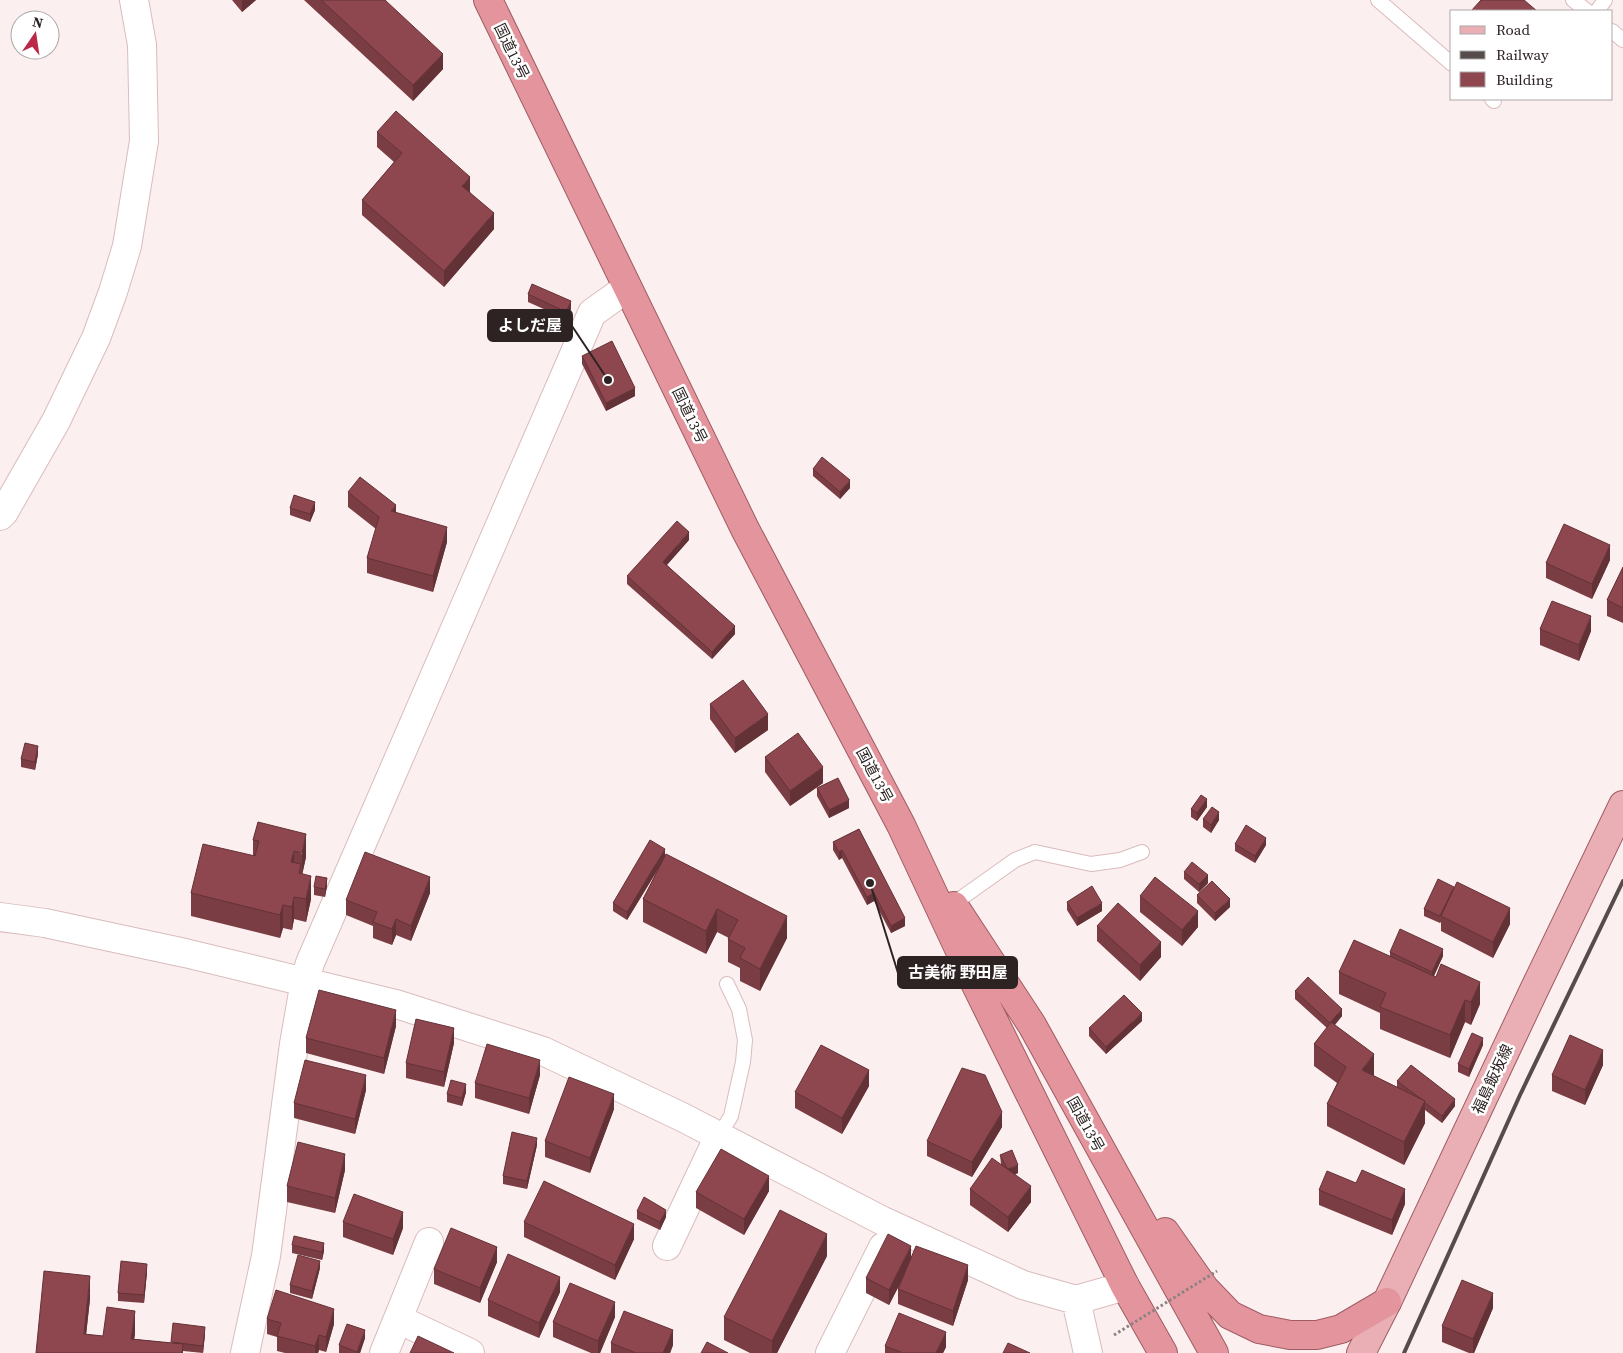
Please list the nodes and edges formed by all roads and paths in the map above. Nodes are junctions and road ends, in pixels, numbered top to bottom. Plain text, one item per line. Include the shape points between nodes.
1 (134, 0) edge
2 (488, 0) edge
3 (1378, 0) edge
4 (1573, 0) edge
5 (1586, 10) edge
6 (1613, 32) edge
7 (1623, 40) edge
8 (1450, 62) edge
9 (628, 288) junction
10 (0, 516) edge
11 (1623, 805) edge
12 (902, 825) junction
13 (1142, 852) dead end
14 (953, 904) junction
15 (0, 917) edge
16 (304, 982) junction
17 (727, 984) dead end
18 (1032, 1025) junction
19 (719, 1136) junction
20 (893, 1226) junction
21 (429, 1242) dead end
22 (667, 1246) dead end
23 (1216, 1271) dead end
24 (1125, 1286) junction
25 (1076, 1300) junction
26 (1387, 1302) junction
27 (398, 1319) junction
28 (1114, 1334) dead end
29 (245, 1353) edge
30 (384, 1353) edge
31 (470, 1353) edge
32 (830, 1353) edge
33 (1088, 1353) edge
34 (1163, 1353) edge
35 (1214, 1353) edge
36 (1361, 1353) edge

1 - 10 street via 142,45 144,141 127,246 88,354 56,421
2 - 9 highway, 国道13号
3 - 8 lane
4 - 5 lane
6 - 7 lane
9 - 12 highway, 国道13号 via 745,529
9 - 16 street via 592,313
11 - 26 main road, 福島飯坂線
12 - 14 highway, 国道13号
12 - 24 highway, 国道13号 via 975,983
13 - 14 lane via 1120,860 1091,864 1035,852 1015,860
14 - 18 highway, 国道13号
15 - 16 street via 45,923
16 - 19 street via 396,1004 543,1051
16 - 29 street via 266,1256
17 - 19 lane via 739,1010 745,1040 731,1116
18 - 26 highway via 1182,1258 1230,1315 1259,1329 1290,1335 1317,1335 1341,1329
18 - 35 highway, 国道13号
19 - 20 street
19 - 22 street
20 - 25 street via 1023,1285
20 - 32 street
21 - 27 street
23 - 28 path, bridge
24 - 25 street
24 - 34 highway, 国道13号
25 - 33 street
26 - 36 main road, 福島飯坂線
27 - 30 street
27 - 31 street

